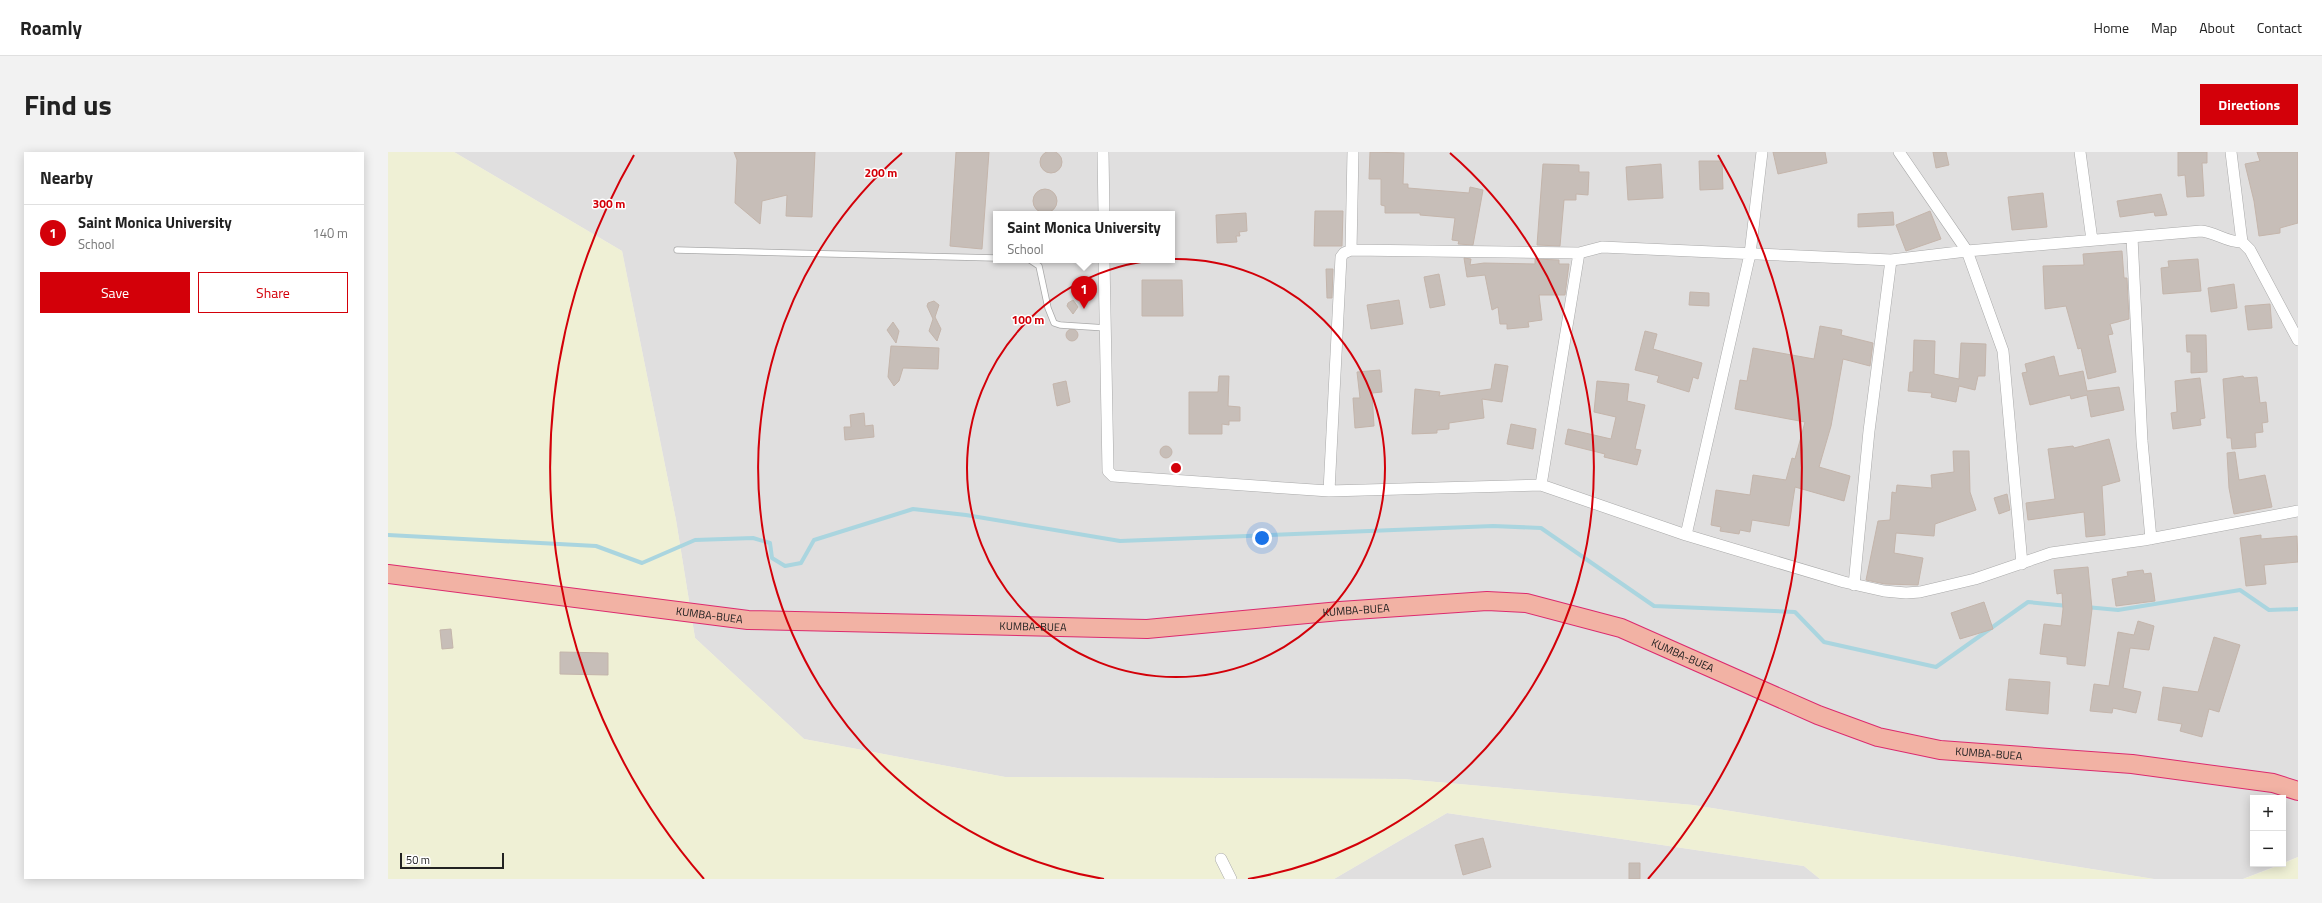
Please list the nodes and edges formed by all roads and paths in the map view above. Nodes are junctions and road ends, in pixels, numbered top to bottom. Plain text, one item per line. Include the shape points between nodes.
1 (1103, 152) edge
2 (1353, 152) edge
3 (1762, 152) edge
4 (1899, 152) edge
5 (2080, 152) edge
6 (2232, 152) edge
7 (1104, 211) edge
8 (2132, 237) junction
9 (2092, 240) junction
10 (2242, 242) junction
11 (677, 250) dead end
12 (1351, 250) junction
13 (1967, 251) junction
14 (1579, 253) junction
15 (1750, 254) junction
16 (993, 258) edge
17 (1891, 260) junction
18 (1034, 263) edge
19 (1104, 263) edge
20 (1106, 328) junction
21 (2298, 340) edge
22 (1542, 485) junction
23 (1329, 491) junction
24 (2298, 511) edge
25 (1686, 535) junction
26 (2151, 539) junction
27 (2022, 564) junction
28 (388, 574) edge
29 (1854, 584) junction
30 (2298, 791) edge
31 (1221, 859) dead end
32 (1232, 879) edge

1 - 7 street
2 - 12 street
3 - 15 street
4 - 13 street
5 - 9 street
6 - 10 street
8 - 9 street
8 - 10 street via 2201,231
8 - 26 street via 2142,441
9 - 13 street
10 - 21 street via 2250,250
11 - 16 lane
12 - 14 street
12 - 23 street via 1342,257
13 - 17 street
13 - 27 street via 2003,351
14 - 15 street via 1602,247
14 - 22 street
15 - 17 street
15 - 25 street
17 - 29 street via 1869,432
18 - 20 lane via 1038,266 1054,322 1060,326
19 - 20 street
20 - 23 street via 1108,471 1113,476
22 - 23 street
22 - 25 street
24 - 26 street
25 - 29 street
26 - 27 street via 2051,553
27 - 29 street via 1975,579 1920,592 1884,591
28 - 30 highway, KUMBA-BUEA via 748,620 1147,629 1479,601 1526,603 1621,628 1818,715 1878,737 1940,750 2132,764 2273,783
31 - 32 street

